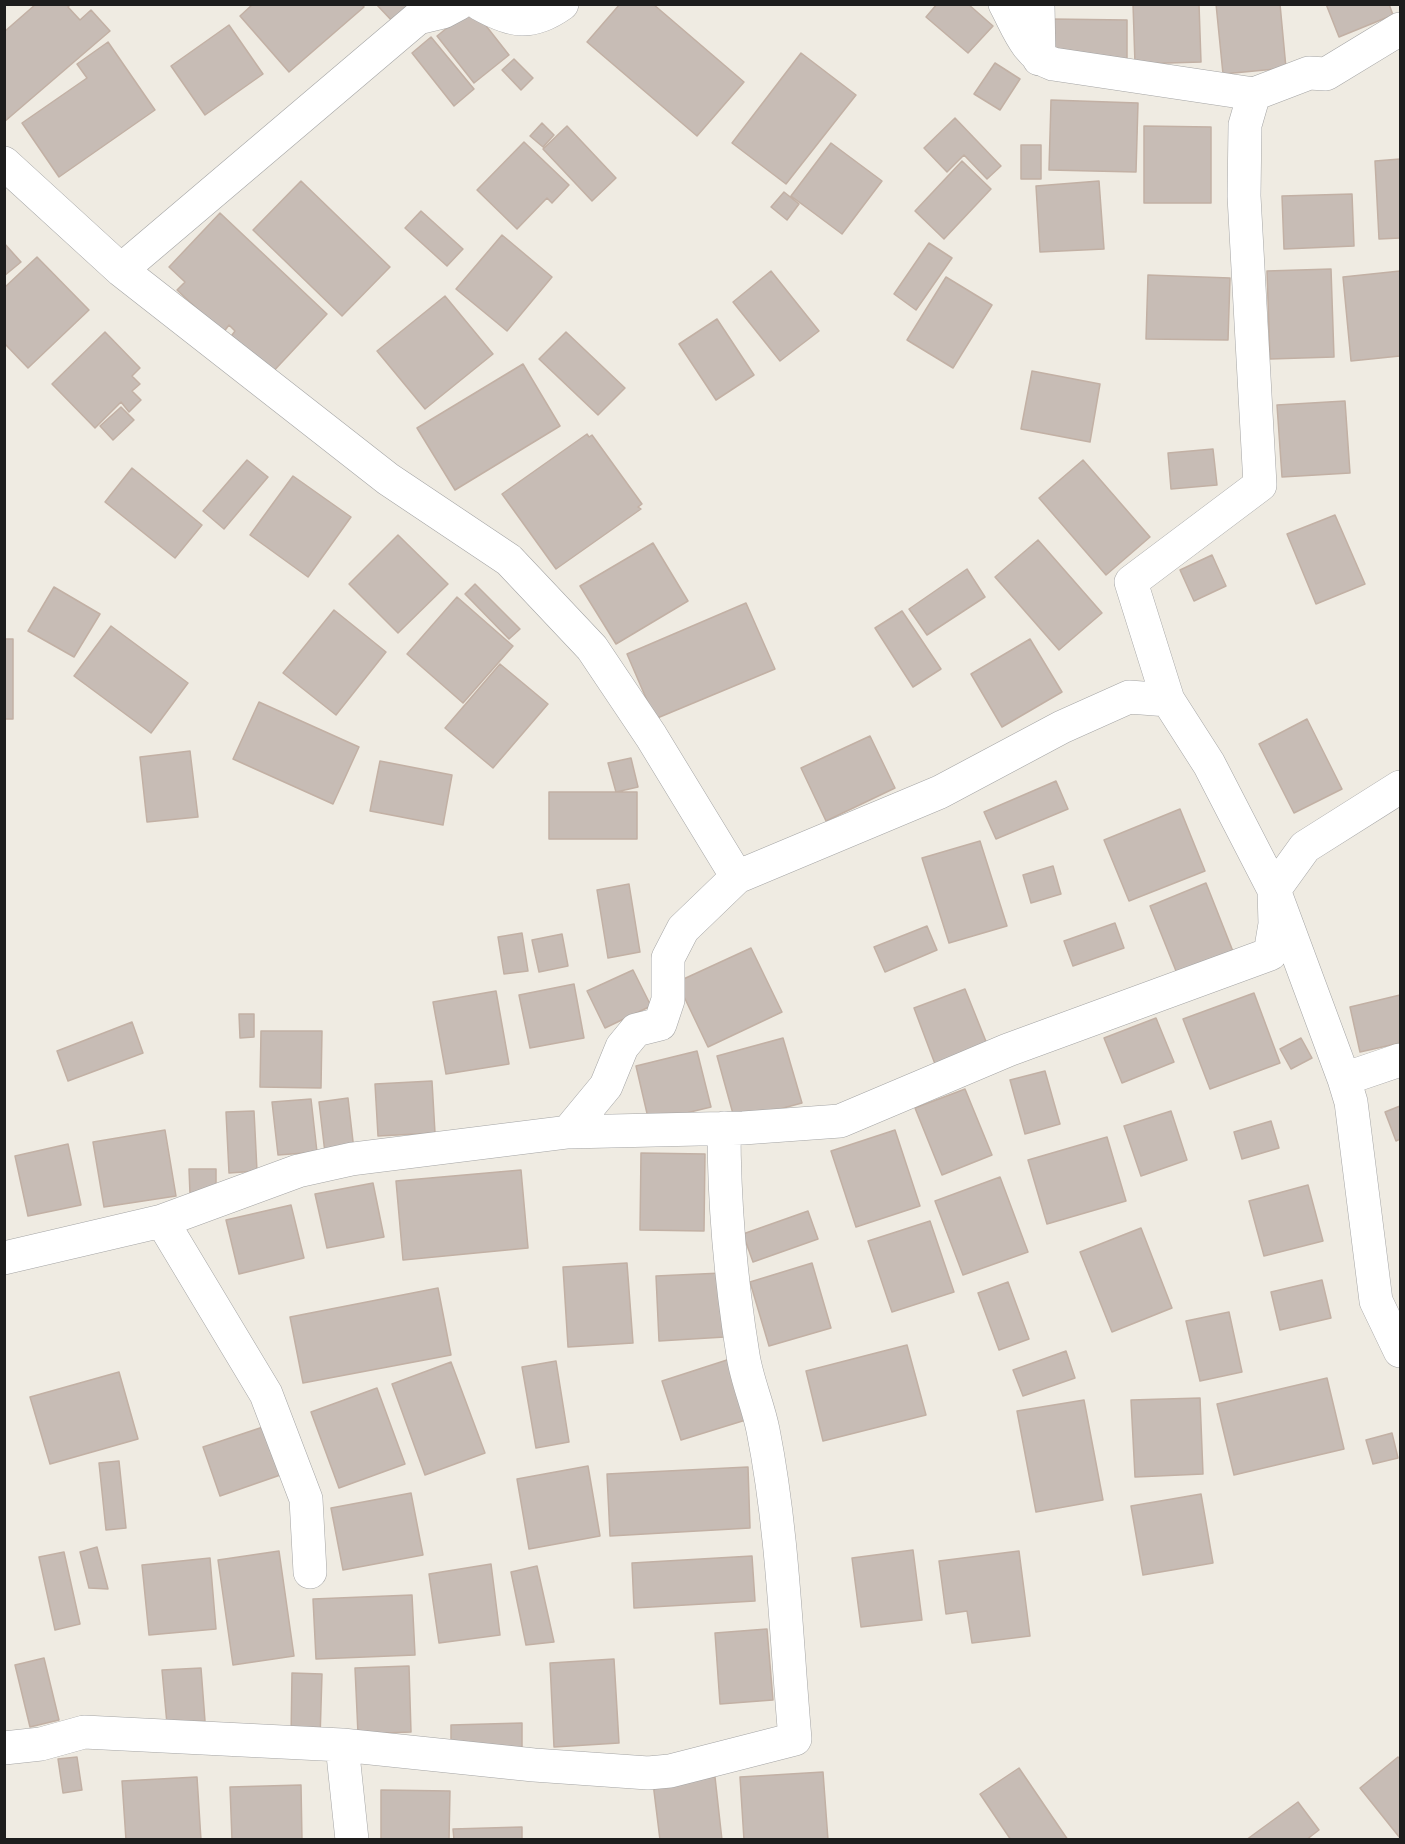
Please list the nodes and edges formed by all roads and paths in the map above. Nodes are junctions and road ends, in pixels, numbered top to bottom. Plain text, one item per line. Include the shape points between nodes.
1 (458, 4) edge
2 (480, 4) edge
3 (562, 4) edge
4 (1005, 4) edge
5 (1038, 4) edge
6 (1401, 29) edge
7 (1039, 59) junction
8 (1254, 94) junction
9 (4, 163) edge
10 (121, 270) junction
11 (1168, 700) junction
12 (1401, 787) edge
13 (737, 877) junction
14 (1274, 890) junction
15 (1401, 1059) edge
16 (1344, 1079) junction
17 (724, 1128) junction
18 (568, 1132) junction
19 (162, 1221) junction
20 (4, 1258) edge
21 (1401, 1351) edge
22 (310, 1572) dead end
23 (342, 1745) junction
24 (4, 1748) edge
25 (352, 1839) edge

1 - 10 street via 418,18
2 - 3 street via 506,18 543,18
4 - 7 street via 1027,46
5 - 7 street
6 - 8 street via 1326,74 1309,73
7 - 8 street
8 - 11 street via 1245,124 1244,196 1260,485 1131,582
9 - 10 street
10 - 13 street via 388,479 509,560 591,648 651,736
11 - 13 street via 1129,697 1062,727 940,792
11 - 14 street via 1209,764
12 - 14 street via 1305,847
13 - 18 street via 683,929 668,958 668,1000 660,1024 636,1030 622,1047 606,1086
14 - 16 street
14 - 17 street via 1275,924 1270,954 1008,1050 840,1121
15 - 16 street
16 - 21 street via 1352,1102 1376,1301
17 - 18 street
17 - 23 street via 724,1187 731,1254 743,1357 763,1430 795,1739 670,1771 648,1773
18 - 19 street via 298,1171
19 - 20 street
19 - 22 street via 266,1394 306,1499
23 - 24 street via 84,1732 41,1744
23 - 25 street

